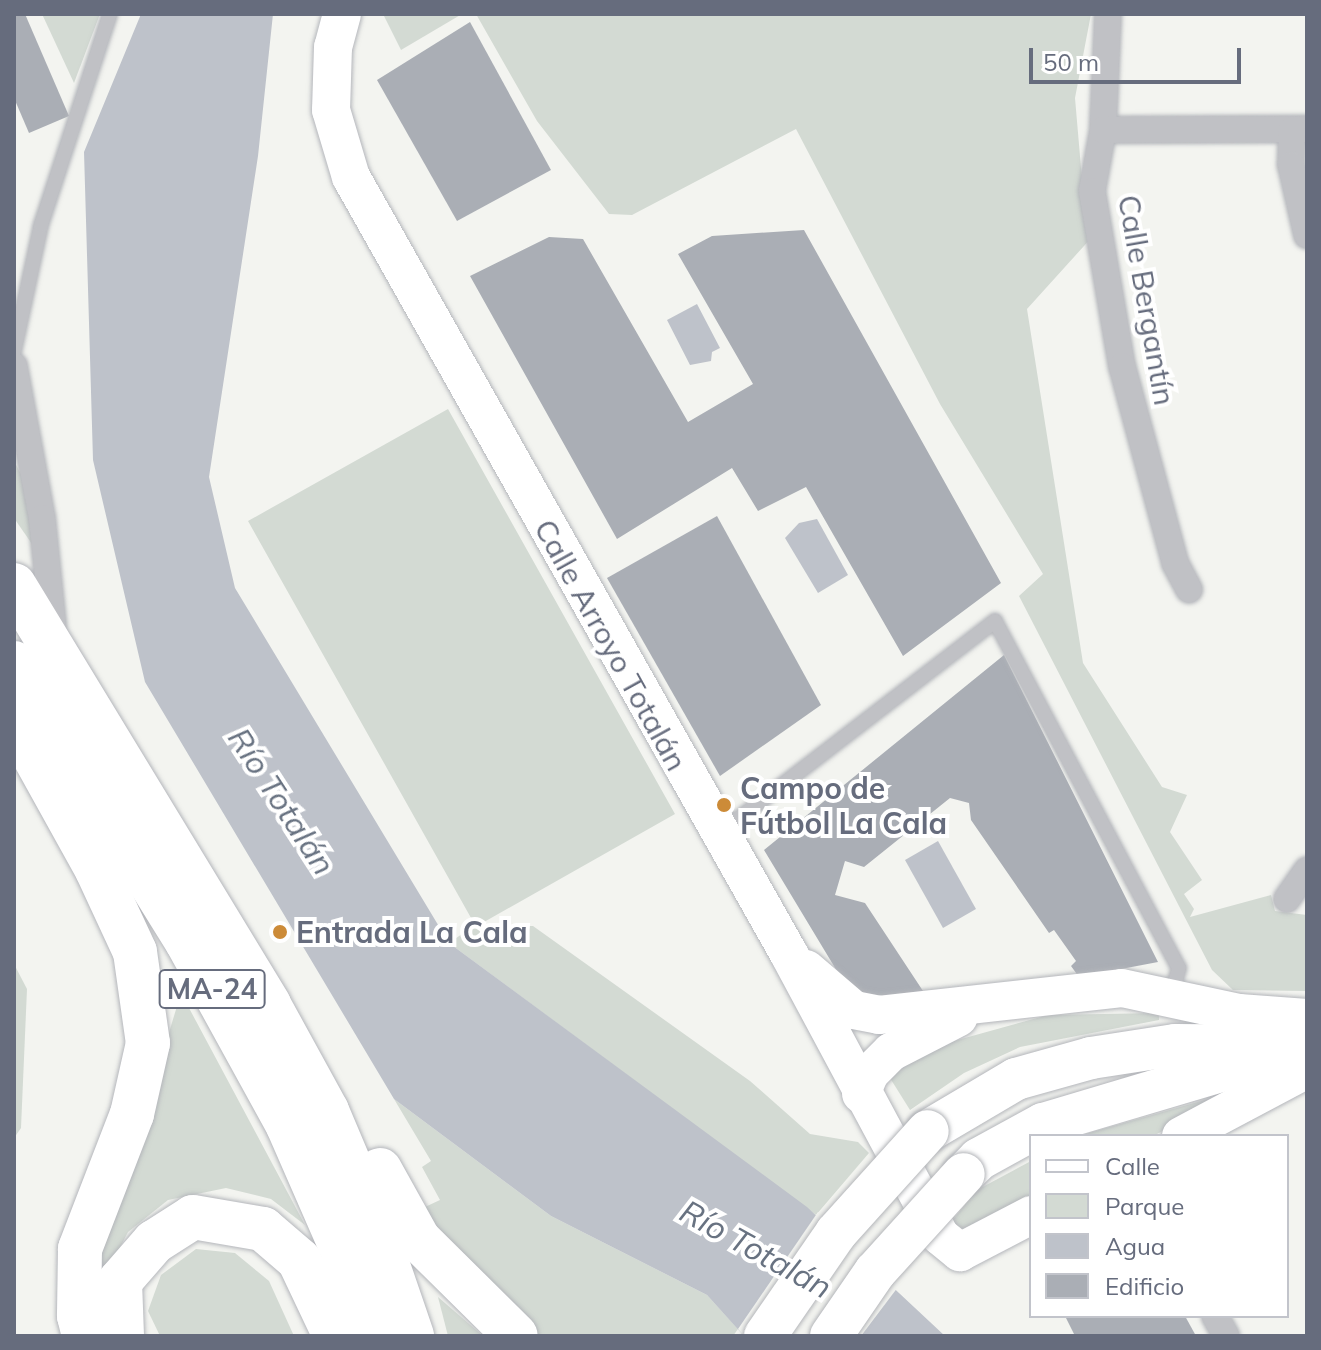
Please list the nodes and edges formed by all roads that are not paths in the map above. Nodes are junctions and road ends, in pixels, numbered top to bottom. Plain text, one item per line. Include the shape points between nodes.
1 (110, 14) edge
2 (342, 14) edge
3 (1108, 14) edge
4 (1103, 130) junction
5 (1300, 130) edge
6 (1307, 235) edge
7 (14, 351) edge
8 (14, 366) edge
9 (14, 585) edge
10 (1189, 589) dead end
11 (56, 657) junction
12 (14, 663) edge
13 (14, 720) edge
14 (717, 834) junction
15 (1307, 870) edge
16 (1287, 899) dead end
17 (789, 954) junction
18 (1171, 996) junction
19 (1002, 998) junction
20 (1305, 1044) edge
21 (861, 1094) junction
22 (327, 1111) junction
23 (1184, 1134) edge
24 (1029, 1216) edge
25 (1216, 1318) edge
26 (84, 1336) edge
27 (122, 1336) edge
28 (335, 1336) edge
29 (368, 1336) edge
30 (412, 1336) edge
31 (516, 1336) edge
32 (765, 1336) edge
33 (831, 1336) edge
34 (1226, 1336) edge

1 - 7 lane via 41,225
2 - 14 street, Calle Arroyo Totalán via 333,47 331,110 351,177
3 - 4 street, Calle Bergantín
4 - 5 street
4 - 10 street, Calle Bergantín via 1092,191 1122,366 1175,563
5 - 6 street via 1291,165
8 - 11 street via 42,518
9 - 11 highway, MA-24
11 - 22 highway, MA-24
12 - 29 highway, MA-24 via 187,942 288,1126 344,1254
13 - 26 highway via 97,870 135,952 148,1043 132,1114 80,1249 79,1316
14 - 17 street, Calle Arroyo Totalán
14 - 18 lane via 995,621 1179,968
15 - 16 street
17 - 19 street via 854,1010 879,1015
17 - 21 street, Calle Arroyo Totalán
18 - 19 street via 1122,988
18 - 20 street via 1239,1013
19 - 21 street via 918,1034 891,1052 870,1073
20 - 23 street
20 - 32 main road, bridge via 1175,1045 1091,1058 1016,1079 928,1131 836,1233
20 - 33 main road, bridge via 1043,1124 979,1159 875,1272
21 - 24 street, Calle Arroyo Totalán via 940,1236 960,1252
22 - 30 highway, MA-24
22 - 31 highway via 370,1148 419,1240
25 - 34 street
27 - 28 highway via 120,1281 154,1242 193,1217 263,1229 299,1260

